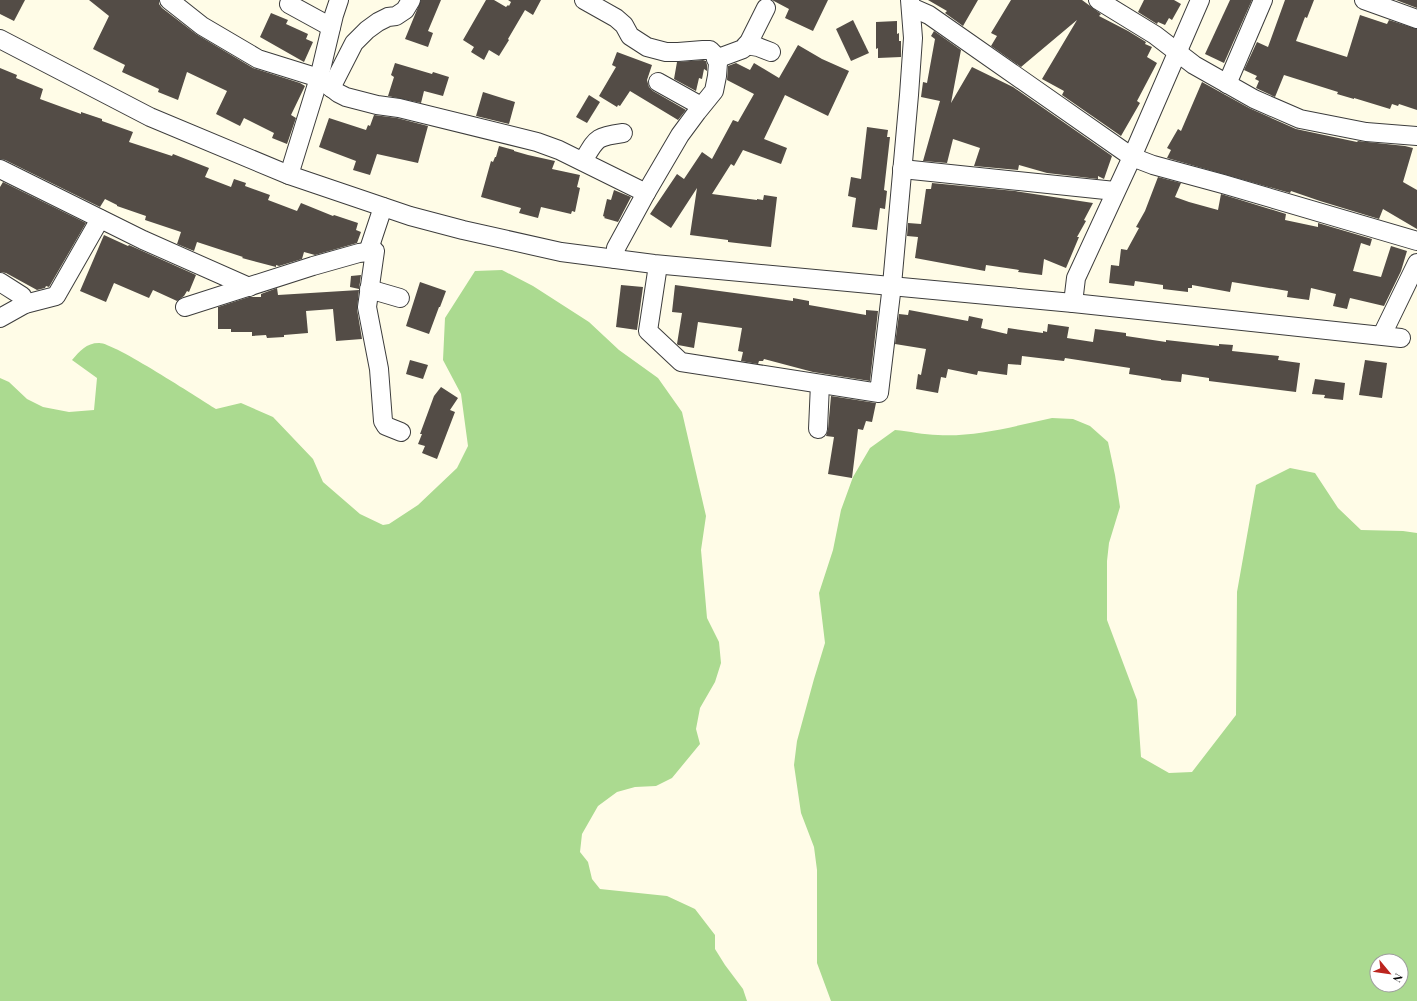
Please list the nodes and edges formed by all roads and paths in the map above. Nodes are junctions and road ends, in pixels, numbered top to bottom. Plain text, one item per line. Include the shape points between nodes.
1 (169, 0) edge
2 (339, 0) edge
3 (412, 0) edge
4 (584, 0) edge
5 (1098, 0) edge
6 (1200, 0) edge
7 (1263, 0) edge
8 (1364, 0) edge
9 (290, 4) dead end
10 (910, 4) edge
11 (766, 8) dead end
12 (1417, 19) edge
13 (331, 27) junction
14 (0, 39) edge
15 (746, 45) junction
16 (771, 52) dead end
17 (1177, 52) junction
18 (716, 59) junction
19 (658, 82) dead end
20 (325, 83) junction
21 (1227, 84) junction
22 (702, 106) junction
23 (623, 133) dead end
24 (1417, 136) edge
25 (1132, 157) junction
26 (583, 161) junction
27 (0, 169) edge
28 (902, 169) junction
29 (289, 175) junction
30 (1115, 191) junction
31 (646, 193) junction
32 (383, 207) junction
33 (100, 219) junction
34 (1417, 241) edge
35 (368, 252) junction
36 (615, 260) junction
37 (1417, 263) edge
38 (658, 264) junction
39 (0, 282) edge
40 (892, 286) junction
41 (249, 287) junction
42 (370, 289) junction
43 (400, 298) dead end
44 (1073, 303) junction
45 (25, 304) junction
46 (185, 307) dead end
47 (0, 318) edge
48 (1382, 335) junction
49 (1401, 338) dead end
50 (820, 384) junction
51 (818, 429) dead end
52 (400, 432) dead end

1 - 20 street via 202,26 258,59
2 - 13 street
3 - 20 street via 405,10 396,16 388,17 367,30
4 - 18 street via 616,18 624,24 630,36 647,47 666,52 710,50
5 - 17 street via 1155,35
6 - 17 street
7 - 21 street
8 - 12 street
9 - 13 street
10 - 25 street
10 - 28 street via 913,38
11 - 15 street
13 - 20 street
14 - 29 street via 150,117
15 - 16 street via 758,46
15 - 18 street
17 - 21 street
17 - 25 street
18 - 22 street via 718,63 714,91
19 - 22 street
20 - 26 street via 346,97 537,142
20 - 29 street
21 - 24 street via 1300,119 1366,132
22 - 31 street via 680,135
23 - 26 street via 597,139
25 - 30 street
25 - 34 street
26 - 31 street
27 - 33 street
28 - 30 street
28 - 40 street
29 - 32 street
30 - 44 street via 1076,278
31 - 36 street via 616,248
32 - 35 street
32 - 36 street via 463,230 561,252
33 - 41 street
33 - 45 street via 56,296
35 - 41 street via 313,266
35 - 42 street via 375,250
36 - 38 street
37 - 48 street
38 - 40 street
38 - 50 street via 648,331 681,362
39 - 45 street via 22,296
40 - 44 street
40 - 50 street via 879,393
41 - 46 street
42 - 43 street
42 - 52 street via 368,307 379,369 383,421 386,426
44 - 48 street
45 - 47 street
48 - 49 street
50 - 51 street

